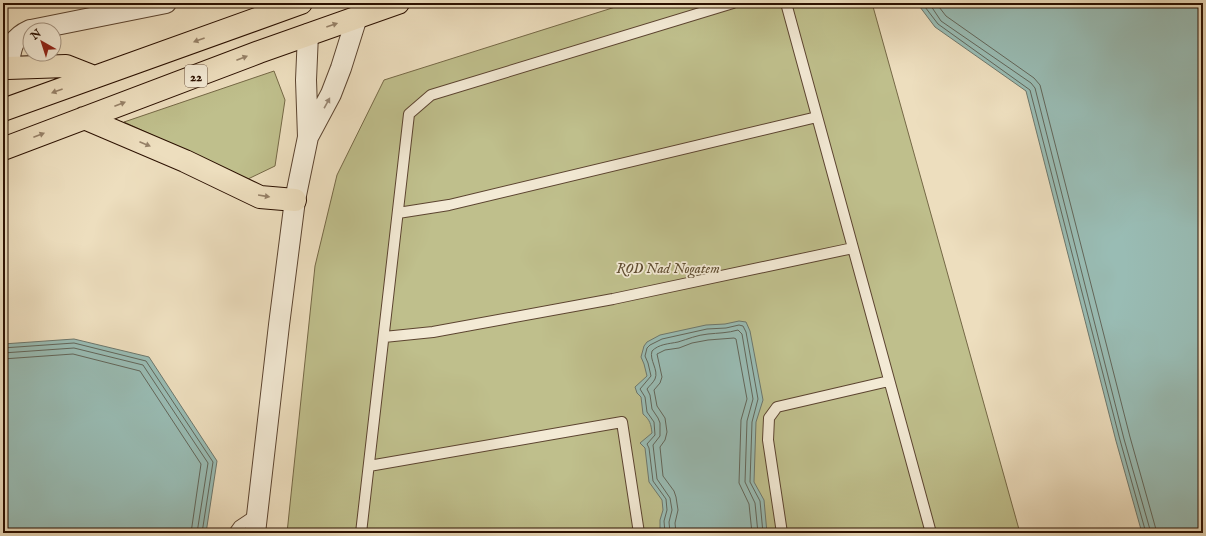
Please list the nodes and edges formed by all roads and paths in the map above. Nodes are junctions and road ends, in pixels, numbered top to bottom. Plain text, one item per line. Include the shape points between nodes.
1 (166, 3) edge
2 (301, 3) edge
3 (311, 3) edge
4 (398, 3) edge
5 (733, 3) edge
6 (786, 3) edge
7 (359, 10) edge
8 (62, 24) edge
9 (22, 34) edge
10 (308, 34) junction
11 (5, 68) edge
12 (94, 77) junction
13 (3, 110) edge
14 (84, 118) junction
15 (817, 118) junction
16 (308, 137) junction
17 (3, 149) edge
18 (295, 200) junction
19 (398, 213) junction
20 (853, 248) junction
21 (384, 336) junction
22 (889, 381) junction
23 (369, 466) junction
24 (257, 514) junction
25 (636, 532) edge
26 (234, 533) edge
27 (254, 533) edge
28 (361, 533) edge
29 (782, 533) edge
30 (931, 533) edge

1 - 8 street
2 -> 12 main road, 22
3 - 10 main road
4 - 7 main road, 22
5 - 19 lane via 431,95 409,114
6 - 15 lane
10 -> 7 main road, 22
16 -> 7 street via 331,94
9 - 11 street via 14,40
14 -> 10 main road, 22
10 - 16 street
11 - 12 main road via 66,66
12 -> 13 main road, 22
17 -> 14 main road, 22
14 -> 18 main road via 260,196
15 - 19 lane via 449,205
15 - 20 lane
16 - 18 street
18 - 24 street
19 - 21 lane
20 - 21 lane via 613,299 433,332
20 - 22 lane
21 - 23 lane
22 - 29 lane via 777,407 769,418 768,440
22 - 30 lane
23 - 25 lane via 622,422
23 - 28 lane
24 - 26 lane via 239,526
24 - 27 street

